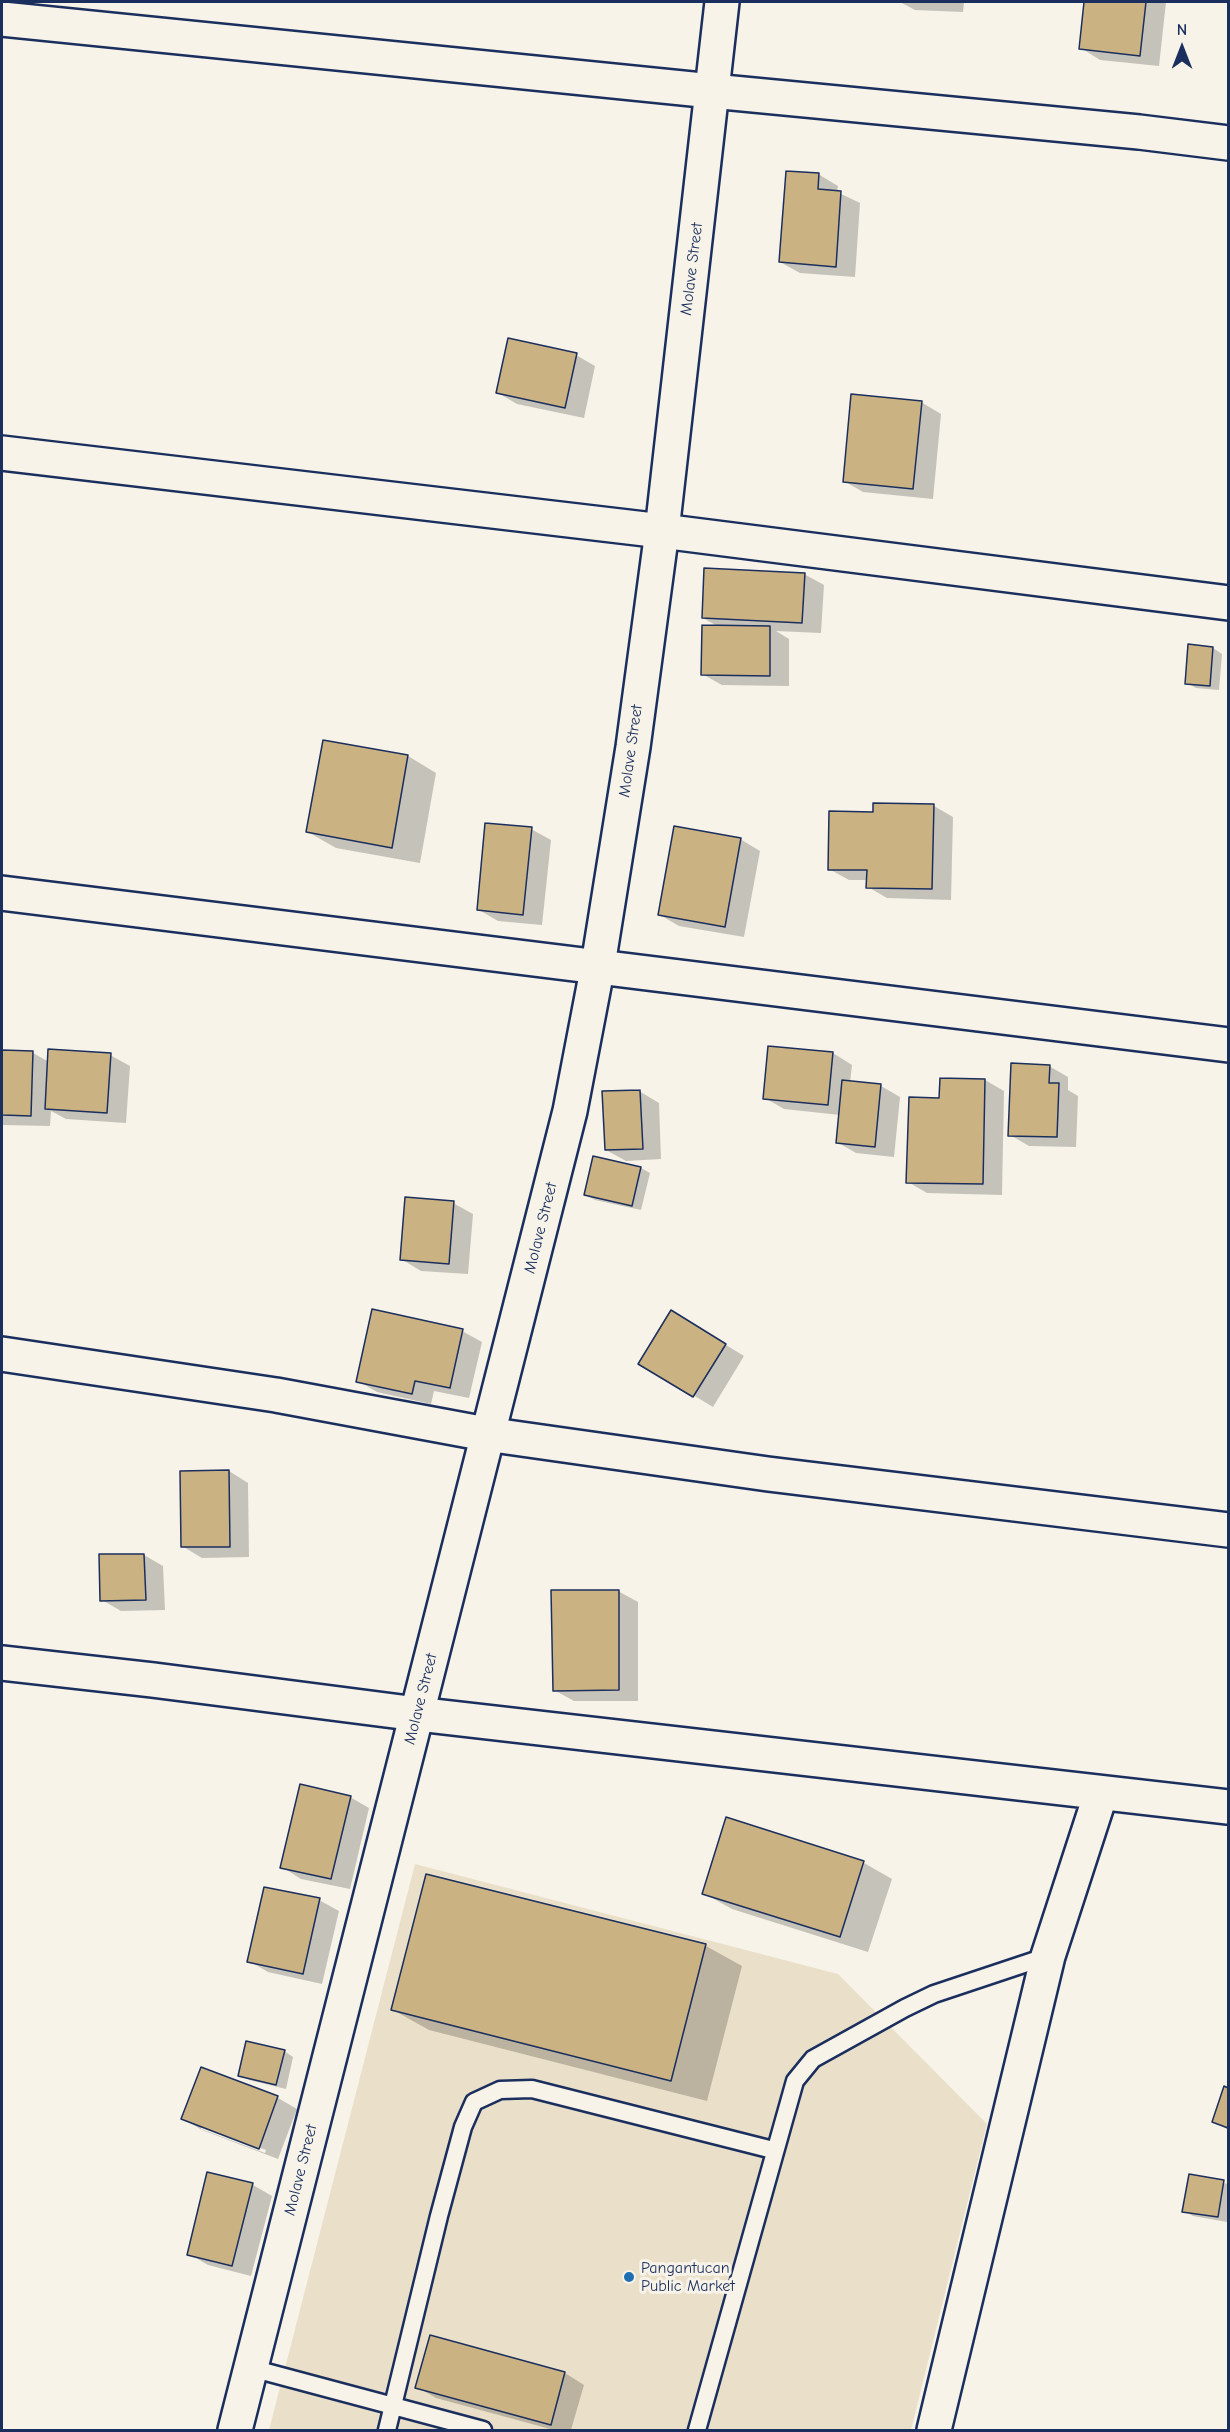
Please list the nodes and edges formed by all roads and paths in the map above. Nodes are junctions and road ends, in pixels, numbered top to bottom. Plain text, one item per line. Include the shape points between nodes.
1 (722, 2) edge
2 (2, 19) edge
3 (712, 91) junction
4 (1228, 143) edge
5 (2, 453) edge
6 (662, 531) junction
7 (1228, 603) edge
8 (2, 892) edge
9 (598, 965) junction
10 (1228, 1045) edge
11 (2, 1354) edge
12 (486, 1434) junction
13 (1228, 1530) edge
14 (2, 1663) edge
15 (417, 1714) junction
16 (1101, 1793) junction
17 (1228, 1807) edge
18 (1048, 1956) junction
19 (773, 2150) junction
20 (251, 2368) junction
21 (394, 2405) junction
22 (235, 2430) edge
23 (387, 2430) edge
24 (483, 2430) edge
25 (697, 2430) edge
26 (934, 2430) edge

1 - 3 street, Molave Street
2 - 3 street
3 - 4 street
3 - 6 street, Molave Street
5 - 6 street
6 - 7 street
6 - 9 street, Molave Street
8 - 9 street
9 - 10 street
9 - 12 street, Molave Street via 570,1111
11 - 12 street via 276,1395
12 - 13 street via 768,1474
12 - 15 street, Molave Street
14 - 15 street
15 - 16 street
15 - 20 street, Molave Street
16 - 17 street
16 - 18 street
18 - 19 lane via 934,1994 813,2059 795,2081
18 - 26 street
19 - 21 lane via 532,2089 500,2090 474,2102 463,2127 439,2216
19 - 25 lane
20 - 21 lane
20 - 22 street, Molave Street
21 - 23 lane
21 - 24 lane

